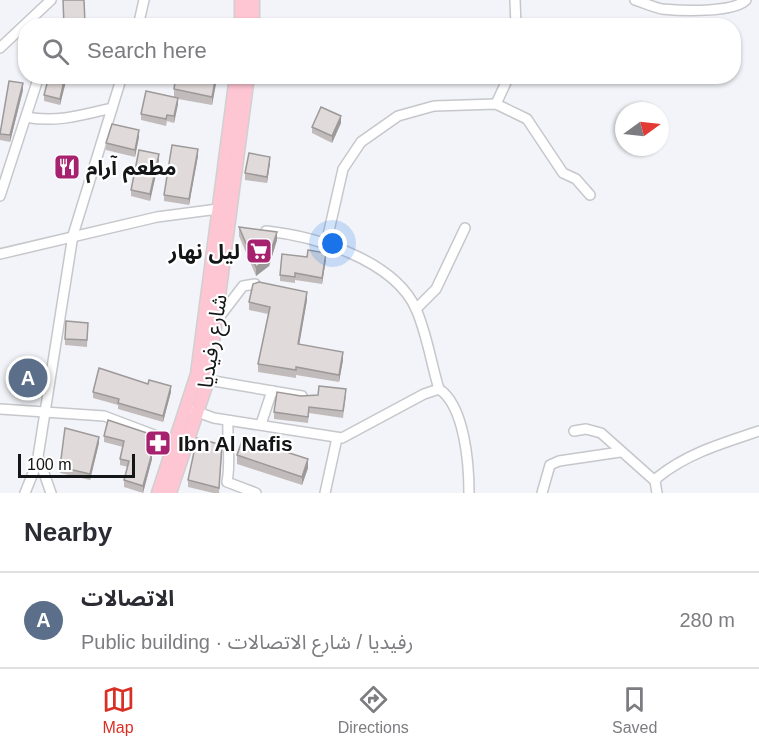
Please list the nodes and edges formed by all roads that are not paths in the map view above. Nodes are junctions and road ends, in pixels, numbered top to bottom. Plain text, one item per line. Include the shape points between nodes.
1 (51, 0) edge
2 (144, 0) edge
3 (241, 0) edge
4 (253, 0) edge
5 (515, 0) edge
6 (635, 0) edge
7 (746, 0) edge
8 (36, 18) edge
9 (140, 18) edge
10 (241, 18) edge
11 (253, 18) edge
12 (516, 18) edge
13 (18, 37) edge
14 (0, 48) edge
15 (36, 84) edge
16 (120, 84) edge
17 (235, 84) edge
18 (247, 84) edge
19 (505, 84) edge
20 (496, 104) junction
21 (112, 108) junction
22 (26, 117) junction
23 (590, 195) dead end
24 (0, 196) edge
25 (218, 209) junction
26 (465, 228) dead end
27 (228, 229) junction
28 (251, 230) edge
29 (73, 235) junction
30 (326, 244) junction
31 (0, 254) edge
32 (255, 284) edge
33 (416, 309) junction
34 (217, 320) junction
35 (208, 380) junction
36 (439, 389) junction
37 (272, 391) junction
38 (302, 396) edge
39 (0, 409) edge
40 (193, 410) junction
41 (45, 412) junction
42 (228, 421) junction
43 (261, 424) junction
44 (574, 431) dead end
45 (759, 431) edge
46 (337, 438) junction
47 (179, 445) junction
48 (620, 452) junction
49 (38, 456) junction
50 (656, 481) junction
51 (25, 493) edge
52 (51, 493) edge
53 (158, 493) edge
54 (170, 493) edge
55 (256, 493) edge
56 (325, 493) edge
57 (468, 493) edge
58 (542, 493) edge
59 (657, 493) edge

1 - 8 street
2 - 9 street
3 - 10 main road
4 - 11 main road
5 - 12 street
6 - 7 street via 661,9 706,10
13 - 14 street
15 - 22 street
16 - 21 street
17 - 25 main road, شارع رفيديا
18 - 27 main road, شارع رفيديا
19 - 20 street
20 - 23 street via 527,119 563,173 576,179
20 - 30 street via 434,106 398,116 380,126 361,142 343,169
21 - 22 street via 74,118
21 - 29 street
22 - 24 street
25 - 27 main road, شارع رفيديا
25 - 29 street
26 - 33 street via 436,289
27 - 34 main road, شارع رفيديا
27 - 40 main road, شارع رفيديا via 202,346
28 - 30 street
29 - 31 street
29 - 41 street
30 - 33 street via 367,261 405,292
32 - 34 street via 243,285
33 - 36 street
34 - 35 main road, شارع رفيديا
35 - 37 street
35 - 40 main road, شارع رفيديا
36 - 46 street
36 - 57 street via 454,407 469,466
37 - 38 street
37 - 43 street
39 - 41 street
40 - 42 street
40 - 47 main road, شارع رفيديا
41 - 47 street via 104,416
41 - 49 street
42 - 43 street
42 - 55 street via 227,482
43 - 46 street
44 - 48 street via 586,429 601,434
45 - 50 street via 701,450 681,460
46 - 56 street
47 - 53 main road, شارع رفيديا
47 - 54 main road, شارع رفيديا
48 - 50 street
48 - 58 street via 550,465
49 - 51 street
49 - 52 street
50 - 59 street

